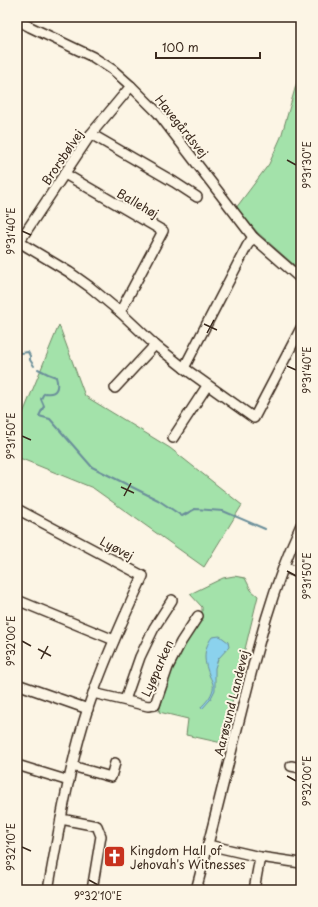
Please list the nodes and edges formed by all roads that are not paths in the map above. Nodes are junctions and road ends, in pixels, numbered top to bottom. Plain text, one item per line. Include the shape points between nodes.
1 (17, 20) edge
2 (131, 86) junction
3 (91, 134) junction
4 (65, 174) junction
5 (197, 197) dead end
6 (253, 237) junction
7 (18, 243) edge
8 (301, 279) edge
9 (120, 312) junction
10 (301, 328) edge
11 (155, 345) junction
12 (184, 368) junction
13 (207, 386) junction
14 (115, 388) dead end
15 (173, 438) dead end
16 (17, 509) edge
17 (301, 525) edge
18 (284, 567) junction
19 (301, 574) edge
20 (17, 600) edge
21 (172, 600) dead end
22 (198, 616) dead end
23 (114, 640) junction
24 (17, 684) edge
25 (93, 693) junction
26 (125, 700) junction
27 (88, 709) junction
28 (115, 763) dead end
29 (17, 765) edge
30 (72, 766) junction
31 (292, 766) dead end
32 (301, 768) edge
33 (69, 781) junction
34 (61, 819) junction
35 (208, 845) junction
36 (260, 857) junction
37 (301, 863) edge
38 (48, 890) edge
39 (92, 890) edge
40 (196, 890) edge
41 (254, 890) edge

1 - 2 street, Havegårdsvej via 93,57
2 - 3 street, Brorsbølvej
2 - 6 street, Havegårdsvej via 158,113
3 - 4 street, Brorsbølvej
3 - 5 street
4 - 7 street, Brorsbølvej
4 - 9 street, Ballehøj via 162,231
6 - 8 street, Havegårdsvej
6 - 12 street
7 - 9 street via 69,272
9 - 11 street
10 - 13 street via 254,418
11 - 12 street
11 - 14 street
12 - 13 street
13 - 15 street
16 - 23 street, Lyøvej via 143,576
17 - 18 street, Aarøsund Landevej
18 - 19 street
18 - 35 street, Aarøsund Landevej via 264,623
20 - 23 street
21 - 26 street, Lyøparken via 140,657
22 - 26 street, Lyøparken via 168,667 155,705 148,706
23 - 25 street, Lyøvej
24 - 27 street
25 - 26 street, Lyøparken
25 - 27 street, Lyøvej
27 - 30 street, Lyøvej
28 - 30 street via 112,777
29 - 33 street
30 - 33 street, Lyøvej
31 - 32 street
33 - 34 street, Lyøvej
34 - 38 street, Lyøvej
34 - 39 street via 97,826 101,836
35 - 36 street
35 - 40 street, Aarøsund Landevej
36 - 37 street
36 - 41 street

